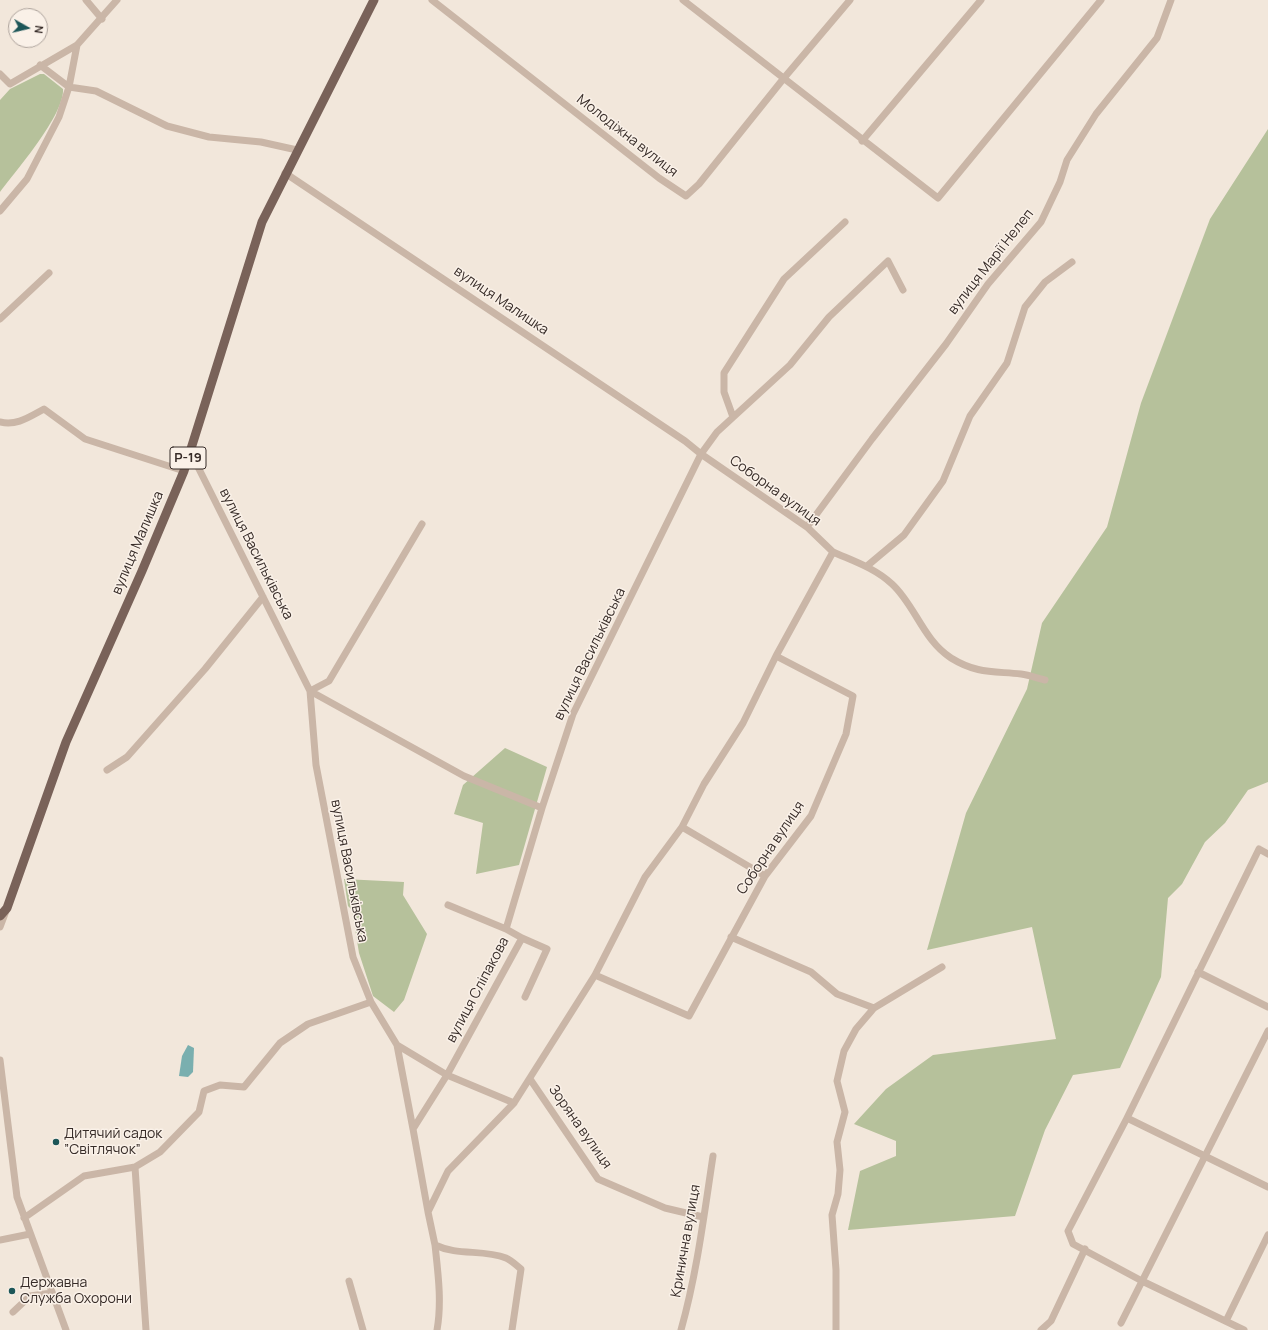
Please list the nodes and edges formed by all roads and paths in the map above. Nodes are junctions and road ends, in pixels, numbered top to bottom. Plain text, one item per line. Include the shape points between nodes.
1 (86, 0) edge
2 (117, 0) edge
3 (374, 0) edge
4 (432, 0) edge
5 (683, 0) edge
6 (982, 0) edge
7 (1102, 0) edge
8 (1171, 0) edge
9 (847, 1) edge
10 (102, 19) junction
11 (77, 45) junction
12 (40, 65) junction
13 (0, 74) edge
14 (784, 78) junction
15 (70, 87) junction
16 (862, 141) junction
17 (297, 150) junction
18 (285, 173) junction
19 (0, 210) edge
20 (845, 222) dead end
21 (1072, 262) dead end
22 (49, 273) dead end
23 (902, 290) dead end
24 (0, 319) edge
25 (733, 418) junction
26 (0, 422) edge
27 (190, 451) junction
28 (701, 454) junction
29 (184, 471) junction
30 (422, 524) dead end
31 (807, 527) junction
32 (833, 552) junction
33 (867, 566) junction
34 (263, 597) junction
35 (776, 656) junction
36 (1045, 680) dead end
37 (310, 691) junction
38 (107, 770) dead end
39 (542, 808) junction
40 (682, 827) junction
41 (1268, 854) edge
42 (765, 876) junction
43 (448, 905) dead end
44 (8, 908) junction
45 (0, 916) edge
46 (0, 927) edge
47 (506, 929) junction
48 (731, 937) junction
49 (522, 938) junction
50 (942, 967) dead end
51 (1198, 972) junction
52 (595, 975) junction
53 (525, 997) dead end
54 (371, 1002) junction
55 (1268, 1007) edge
56 (874, 1008) junction
57 (1268, 1031) edge
58 (396, 1045) junction
59 (0, 1060) edge
60 (447, 1075) junction
61 (530, 1079) junction
62 (2, 1098) edge
63 (514, 1103) junction
64 (1126, 1118) junction
65 (413, 1130) junction
66 (713, 1156) dead end
67 (1205, 1156) junction
68 (135, 1167) junction
69 (1268, 1187) edge
70 (428, 1212) junction
71 (703, 1217) junction
72 (24, 1218) junction
73 (30, 1234) junction
74 (1268, 1235) edge
75 (0, 1240) edge
76 (435, 1245) junction
77 (1085, 1249) junction
78 (349, 1281) dead end
79 (1142, 1281) junction
80 (52, 1293) junction
81 (13, 1312) dead end
82 (1226, 1321) junction
83 (1121, 1323) dead end
84 (66, 1330) edge
85 (146, 1330) edge
86 (363, 1330) edge
87 (437, 1330) edge
88 (512, 1330) edge
89 (681, 1330) edge
90 (836, 1330) edge
91 (1041, 1330) edge
92 (1244, 1330) edge

1 - 10 street
2 - 10 street
3 - 17 main road, вулиця Малишка / Р-19
4 - 14 street, Молодіжна вулиця via 659,178 686,196 699,184
5 - 14 street
6 - 16 street
7 - 16 street via 938,198
8 - 31 street, вулиця Марії Нелеп via 1157,38 1096,114 1067,160 1060,182 1041,222 988,284 946,344
9 - 14 street
10 - 11 street
11 - 12 street
11 - 15 street
12 - 13 street via 10,84
12 - 15 street
14 - 16 street
15 - 17 street via 96,91 167,126 209,137 261,142
15 - 19 street via 59,118 27,179
17 - 18 main road, вулиця Малишка / Р-19
18 - 27 main road, вулиця Малишка / Р-19 via 262,222
18 - 28 street, вулиця Малишка
20 - 25 street via 784,279 724,373 724,392
21 - 33 street via 1045,282 1025,307 1007,363 970,416 943,481 904,535
22 - 24 street
23 - 25 street, вулиця Васильківська via 888,261 829,317 790,365
25 - 28 street, вулиця Васильківська via 717,432
26 - 29 street via 19,423 44,409 85,439
27 - 29 main road, вулиця Малишка / Р-19
27 - 34 street, вулиця Васильківська
28 - 31 street, Соборна вулиця
28 - 39 street, вулиця Васильківська via 573,714
29 - 44 main road, вулиця Малишка / Р-19 via 66,742
30 - 37 street via 329,681
31 - 32 street, Соборна вулиця
32 - 33 street, Соборна вулиця
32 - 35 street
33 - 36 street, Соборна вулиця via 892,584 908,603 924,631 950,657 970,668 996,674 1022,674
34 - 37 street, вулиця Васильківська
34 - 38 street via 127,757
35 - 40 street via 743,723 704,784
35 - 42 street, Соборна вулиця via 853,696 846,734 811,816
37 - 39 street via 464,776
37 - 54 street, вулиця Васильківська via 316,765 353,957
39 - 47 street, вулиця Васильківська
40 - 42 street
40 - 52 street via 645,877
41 - 51 street via 1259,849
42 - 48 street, Соборна вулиця
43 - 47 street, вулиця Сліпакова
44 - 45 main road, вулиця Малишка / Р-19
44 - 46 street
47 - 49 street, вулиця Сліпакова
48 - 52 street, Соборна вулиця via 689,1016
48 - 56 street via 811,972 837,994
49 - 53 street via 547,949
49 - 60 street, вулиця Сліпакова
50 - 56 street
51 - 55 street
51 - 64 street
52 - 61 street
54 - 58 street, вулиця Васильківська
54 - 68 street via 308,1024 280,1043 244,1087 220,1086 204,1091 199,1112 160,1152
56 - 90 street via 856,1029 844,1051 837,1081 845,1112 837,1142 840,1170 838,1194 832,1215 836,1270
57 - 67 street
58 - 60 street
58 - 65 street
59 - 62 street
60 - 63 street
60 - 65 street
61 - 63 street
61 - 71 street, Зоряна вулиця via 598,1179 665,1208
62 - 72 street via 17,1197
63 - 70 street via 448,1171
64 - 67 street
64 - 77 street via 1068,1231 1073,1244
65 - 70 street
66 - 71 street, Кринична вулиця
67 - 69 street
67 - 79 street
68 - 72 street via 84,1176
68 - 85 street
70 - 76 street
71 - 89 street, Кринична вулиця via 690,1297
72 - 73 street
73 - 75 street
73 - 80 street
74 - 82 street
76 - 87 street via 439,1278
76 - 88 street via 455,1252 481,1253 506,1258 521,1269
77 - 79 street
77 - 91 street via 1051,1321
78 - 86 street
79 - 82 street
79 - 83 street
80 - 81 street via 30,1296
80 - 84 street
82 - 92 street

